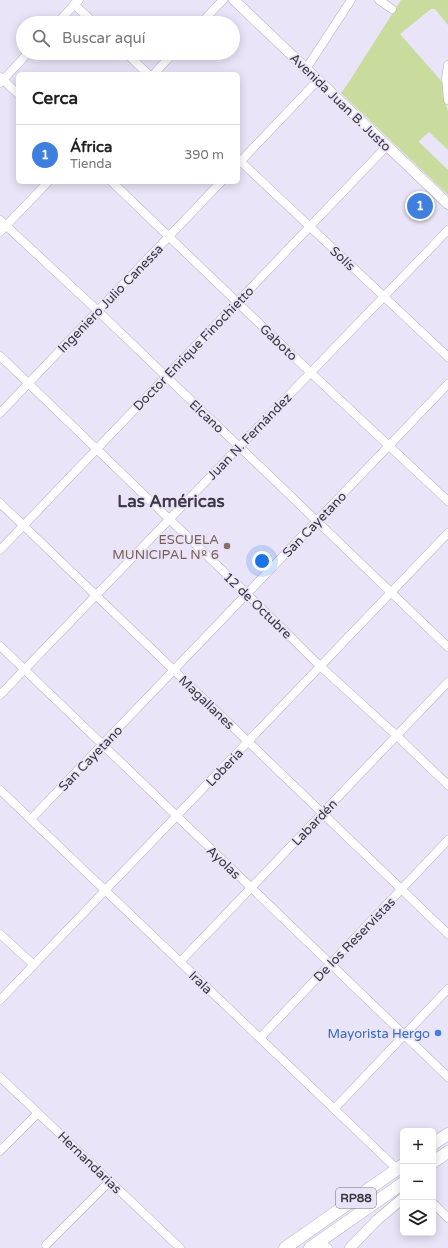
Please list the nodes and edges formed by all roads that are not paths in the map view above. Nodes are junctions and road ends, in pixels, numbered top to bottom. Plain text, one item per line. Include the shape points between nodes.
1 (223, 0) edge
2 (234, 0) edge
3 (351, 0) edge
4 (379, 0) edge
5 (76, 2) edge
6 (392, 9) dead end
7 (63, 16) edge
8 (88, 16) edge
9 (208, 16) edge
10 (21, 60) edge
11 (133, 60) edge
12 (167, 60) edge
13 (448, 65) edge
14 (306, 70) junction
15 (146, 72) edge
16 (156, 72) edge
17 (1, 80) edge
18 (318, 80) junction
19 (16, 92) edge
20 (448, 100) edge
21 (387, 146) junction
22 (240, 160) edge
23 (240, 162) edge
24 (46, 184) edge
25 (114, 184) edge
26 (219, 184) edge
27 (448, 204) edge
28 (2, 226) edge
29 (310, 227) junction
30 (448, 230) edge
31 (168, 237) junction
32 (383, 296) junction
33 (237, 302) junction
34 (98, 311) junction
35 (0, 356) edge
36 (448, 357) edge
37 (310, 372) junction
38 (166, 377) junction
39 (28, 384) junction
40 (448, 384) edge
41 (0, 413) edge
42 (239, 446) junction
43 (389, 446) junction
44 (96, 449) junction
45 (448, 501) edge
46 (0, 503) edge
47 (169, 519) junction
48 (317, 521) junction
49 (23, 525) junction
50 (448, 533) edge
51 (0, 550) edge
52 (391, 592) junction
53 (247, 594) junction
54 (96, 595) junction
55 (0, 646) edge
56 (448, 647) edge
57 (320, 666) junction
58 (24, 670) junction
59 (174, 670) junction
60 (448, 682) edge
61 (0, 695) edge
62 (397, 736) junction
63 (248, 742) junction
64 (102, 745) junction
65 (448, 785) edge
66 (0, 790) edge
67 (322, 813) junction
68 (176, 816) junction
69 (31, 819) junction
70 (448, 840) edge
71 (251, 888) junction
72 (401, 889) junction
73 (105, 890) junction
74 (0, 934) edge
75 (448, 934) edge
76 (180, 962) junction
77 (330, 964) junction
78 (34, 965) junction
79 (448, 989) edge
80 (0, 1000) edge
81 (404, 1035) junction
82 (260, 1038) junction
83 (0, 1077) edge
84 (448, 1077) edge
85 (334, 1109) junction
86 (38, 1113) junction
87 (448, 1134) edge
88 (436, 1142) edge
89 (0, 1151) edge
90 (448, 1152) edge
91 (436, 1160) edge
92 (400, 1168) edge
93 (400, 1170) edge
94 (110, 1181) junction
95 (400, 1185) edge
96 (401, 1200) edge
97 (436, 1206) edge
98 (448, 1218) edge
99 (46, 1245) dead end
100 (319, 1246) edge
101 (180, 1248) edge
102 (285, 1248) edge
103 (350, 1248) edge

1 - 9 street
2 - 14 main road, Avenida Juan B. Justo
3 - 14 street
4 - 6 street
5 - 7 street
5 - 8 street
10 - 17 street
11 - 15 street
12 - 16 street
13 - 20 street
14 - 18 main road, Avenida Juan B. Justo
17 - 19 street
18 - 21 main road, Avenida Juan B. Justo
18 - 22 street
21 - 27 main road, Avenida Juan B. Justo
21 - 29 street, Doctor Enrique Finochietto
23 - 29 street, Solís
24 - 28 street
25 - 31 street, Gaboto
26 - 31 street, Ingeniero Julio Canessa
28 - 34 street, Elcano
29 - 32 street, Solís
29 - 33 street, Doctor Enrique Finochietto
30 - 32 street, Juan N. Fernández
31 - 33 street, Gaboto
31 - 34 street, Ingeniero Julio Canessa
32 - 36 street, Solís
32 - 37 street, Juan N. Fernández
33 - 37 street, Gaboto
33 - 38 street, Doctor Enrique Finochietto
34 - 38 street, Elcano
34 - 39 street, Ingeniero Julio Canessa
35 - 39 street, 12 de Octubre
37 - 42 street, Juan N. Fernández
37 - 43 street, Gaboto
38 - 42 street, Elcano
38 - 44 street, Doctor Enrique Finochietto
39 - 41 street, Ingeniero Julio Canessa
39 - 44 street, 12 de Octubre
40 - 43 street, San Cayetano
42 - 47 street, Juan N. Fernández
42 - 48 street, Elcano
43 - 45 street, Gaboto
43 - 48 street, San Cayetano
44 - 47 street, 12 de Octubre
44 - 49 street, Doctor Enrique Finochietto
46 - 49 street, Magallanes
47 - 53 street, 12 de Octubre
47 - 54 street, Juan N. Fernández
48 - 52 street, Elcano
48 - 53 street, San Cayetano
49 - 51 street, Doctor Enrique Finochietto
49 - 54 street, Magallanes
50 - 52 street, Loberia
52 - 56 street, Elcano
52 - 57 street, Loberia
53 - 57 street, 12 de Octubre
53 - 59 street, San Cayetano
54 - 58 street, Juan N. Fernández
54 - 59 street, Magallanes
55 - 58 street, Ayolas
57 - 62 street, 12 de Octubre
57 - 63 street, Loberia
58 - 61 street, Juan N. Fernández
58 - 64 street, Ayolas
59 - 63 street, Magallanes
59 - 64 street, San Cayetano
60 - 62 street, Labardén
62 - 65 street, 12 de Octubre
62 - 67 street, Labardén
63 - 67 street, Magallanes
63 - 68 street, Loberia
64 - 68 street, Ayolas
64 - 69 street, San Cayetano
66 - 69 street, Irala
67 - 71 street, Labardén
67 - 72 street, Magallanes
68 - 71 street, Ayolas
68 - 73 street, Loberia
69 - 73 street, Irala
70 - 72 street, De los Reservistas
71 - 76 street, Labardén
71 - 77 street, Ayolas
72 - 75 street, Magallanes
72 - 77 street, De los Reservistas
73 - 76 street, Irala
73 - 78 street, Loberia
74 - 78 street
76 - 82 street, Irala
77 - 81 street, Ayolas
77 - 82 street, De los Reservistas
78 - 80 street, Loberia
79 - 81 street
81 - 84 street, Ayolas
81 - 85 street
82 - 85 street, Irala
83 - 86 street, Hernandarias
85 - 92 street, Irala
86 - 89 street
86 - 94 street, Hernandarias
87 - 88 highway
90 - 91 highway
93 - 102 highway, RP88
94 - 99 street
94 - 101 street, Hernandarias
95 - 100 highway, RP88
96 - 103 main road
97 - 98 street

